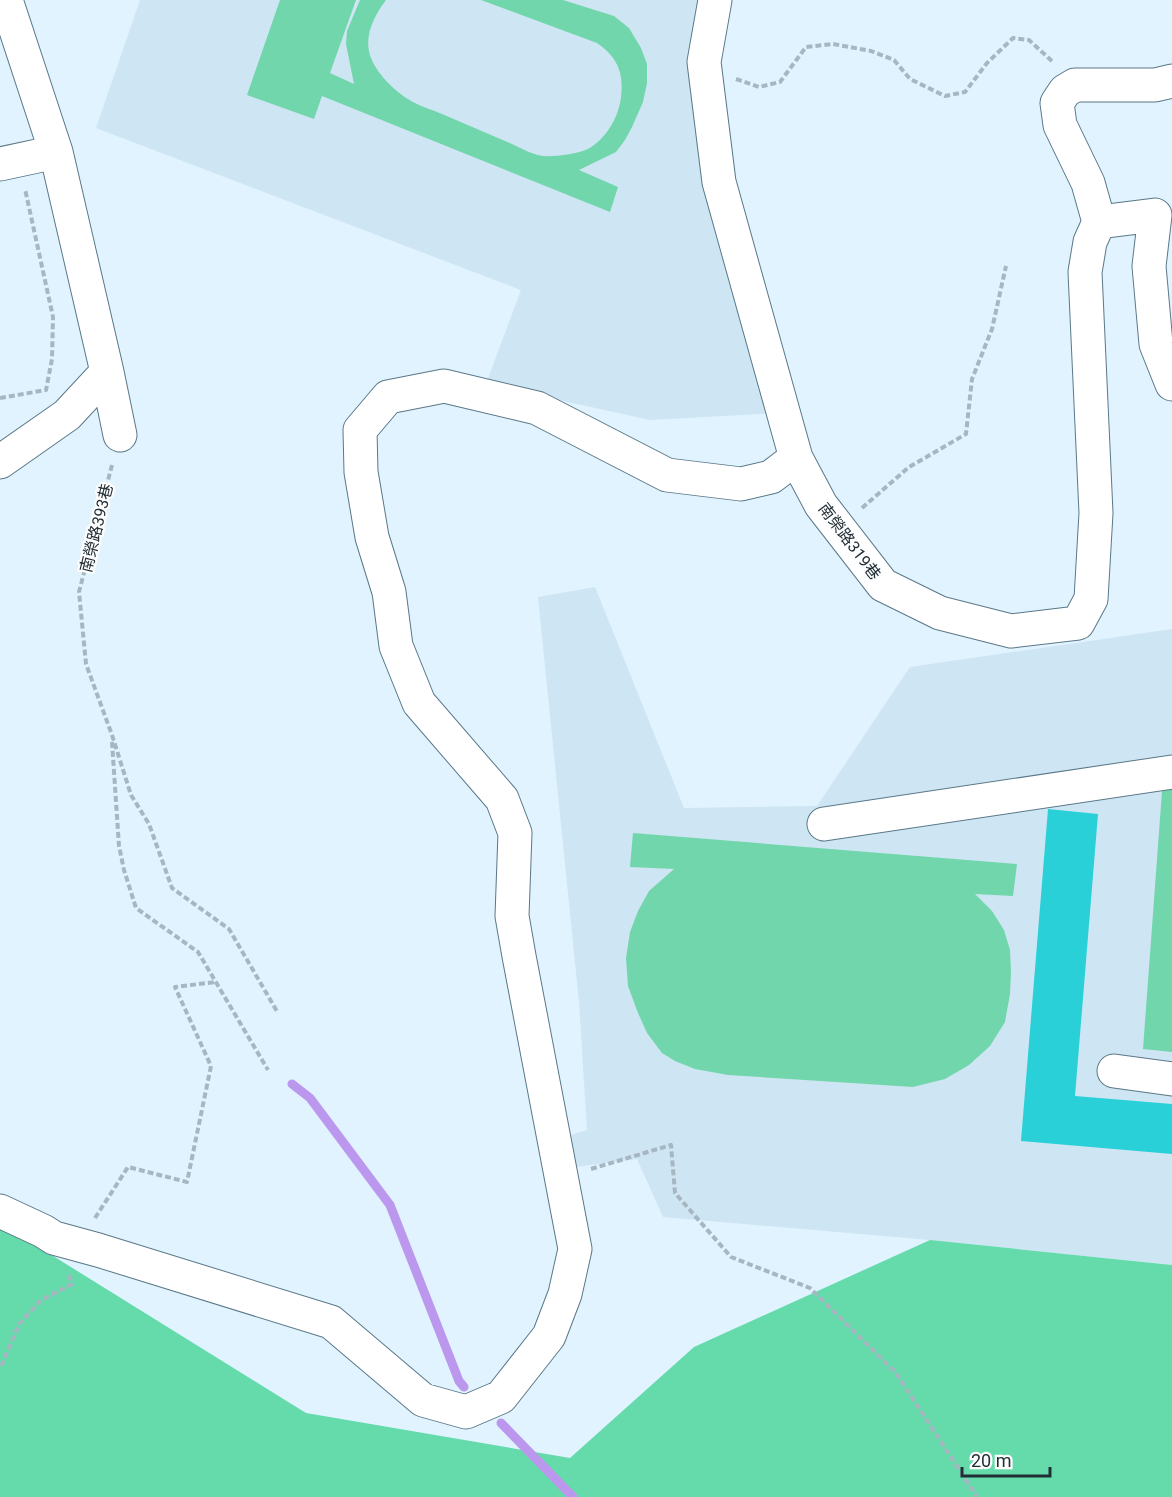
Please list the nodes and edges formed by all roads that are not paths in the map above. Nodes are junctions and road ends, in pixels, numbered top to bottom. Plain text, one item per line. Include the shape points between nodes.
1 (6, 0) edge
2 (715, 0) edge
3 (1172, 81) edge
4 (56, 152) junction
5 (10, 162) edge
6 (1163, 214) edge
7 (1099, 222) junction
8 (107, 372) junction
9 (1172, 384) edge
10 (120, 435) road end
11 (796, 458) junction
12 (0, 462) edge
13 (1172, 772) edge
14 (824, 824) dead end
15 (1114, 1071) dead end
16 (1172, 1079) edge
17 (0, 1211) edge

1 - 4 lane
2 - 11 lane, 南榮路319巷 via 704,62 719,182
3 - 7 lane via 1155,85 1076,85 1065,91 1057,103 1060,125 1088,183
4 - 5 lane
4 - 8 lane
6 - 7 lane
6 - 9 lane via 1149,266 1156,344
7 - 11 lane, 南榮路319巷 via 1090,242 1085,272 1096,513 1091,599 1078,623 1011,631 940,613 883,585 821,505
8 - 10 lane
8 - 12 lane via 67,415
11 - 17 lane via 771,477 741,484 667,476 537,408 444,386 388,397 360,430 361,472 372,537 389,592 396,646 419,703 502,799 514,833 513,916 575,1249 565,1294 549,1336 501,1397 466,1412 423,1400 331,1322 54,1238
13 - 14 lane
15 - 16 lane

